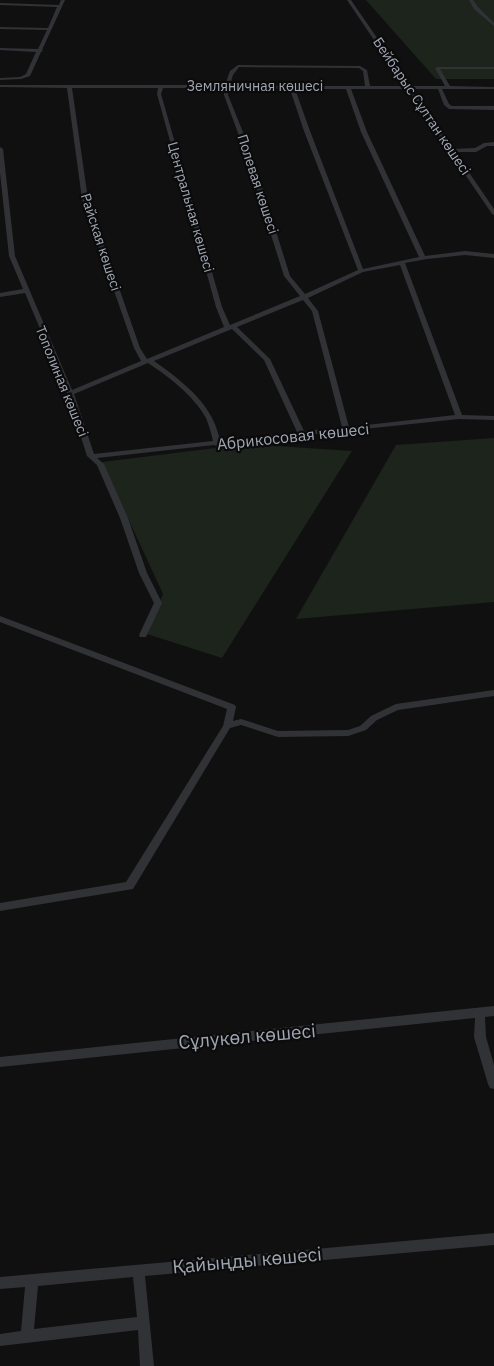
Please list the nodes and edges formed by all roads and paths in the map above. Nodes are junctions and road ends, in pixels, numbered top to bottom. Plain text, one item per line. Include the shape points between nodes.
1 (63, 0) edge
2 (349, 0) edge
3 (471, 0) edge
4 (0, 4) edge
5 (60, 6) junction
6 (494, 25) edge
7 (0, 28) edge
8 (49, 29) junction
9 (0, 49) edge
10 (41, 51) junction
11 (494, 68) edge
12 (21, 78) junction
13 (0, 79) edge
14 (0, 86) edge
15 (161, 86) junction
16 (226, 86) junction
17 (292, 86) junction
18 (368, 86) junction
19 (26, 87) junction
20 (69, 87) junction
21 (348, 87) junction
22 (439, 87) junction
23 (448, 87) junction
24 (408, 88) junction
25 (494, 88) edge
26 (447, 105) joint
27 (494, 108) edge
28 (494, 144) edge
29 (0, 149) edge
30 (451, 151) junction
31 (494, 213) edge
32 (494, 256) edge
33 (423, 258) junction
34 (402, 263) junction
35 (361, 271) junction
36 (25, 291) junction
37 (0, 294) edge
38 (304, 297) junction
39 (230, 327) junction
40 (147, 362) junction
41 (70, 393) junction
42 (459, 417) junction
43 (494, 418) edge
44 (346, 430) junction
45 (302, 434) junction
46 (217, 444) junction
47 (91, 456) junction
48 (0, 618) edge
49 (142, 635) dead end
50 (494, 693) edge
51 (227, 726) junction
52 (0, 907) edge
53 (494, 1011) edge
54 (480, 1013) junction
55 (0, 1062) edge
56 (494, 1084) edge
57 (494, 1238) edge
58 (138, 1270) junction
59 (32, 1280) junction
60 (0, 1283) edge
61 (144, 1323) junction
62 (27, 1337) junction
63 (0, 1340) edge
64 (147, 1366) edge

1 - 5 street
2 - 24 street, Бейбарыс Сұлтан көшесі
3 - 6 street
4 - 5 street
5 - 8 street
7 - 8 street
8 - 10 street
9 - 10 street
10 - 12 street via 28,75
11 - 23 street via 437,68
12 - 13 street
12 - 19 street
14 - 19 street, Земляничная көшесі
15 - 16 street, Земляничная көшесі
15 - 20 street, Земляничная көшесі
15 - 39 street, Центральная көшесі via 159,94 219,307
16 - 17 street, Земляничная көшесі
16 - 18 street via 238,66 360,67 365,70
16 - 38 street, Полевая көшесі via 226,95 248,152 287,276
17 - 21 street, Земляничная көшесі
17 - 35 street
18 - 21 street, Земляничная көшесі
18 - 24 street, Земляничная көшесі
19 - 20 street, Земляничная көшесі
20 - 40 street, Райская көшесі via 85,198 138,348
21 - 33 street via 364,132
22 - 23 street, Земляничная көшесі
22 - 24 street, Земляничная көшесі
22 - 26 street
23 - 25 street, Земляничная көшесі
24 - 30 street, Бейбарыс Сұлтан көшесі
26 - 27 street via 451,108
28 - 30 street via 486,144 476,150
29 - 36 street, Тополиная көшесі via 12,256
30 - 31 street, Бейбарыс Сұлтан көшесі
32 - 33 street via 465,253
33 - 34 street
34 - 35 street
34 - 42 street
35 - 38 street
36 - 37 street
36 - 41 street, Тополиная көшесі
38 - 39 street
38 - 44 street, Полевая көшесі via 315,311
39 - 40 street
39 - 45 street via 267,359
40 - 41 street
40 - 46 street via 158,367 205,411
41 - 47 street, Тополиная көшесі
42 - 43 street, Абрикосовая көшесі
42 - 44 street, Абрикосовая көшесі
44 - 45 street, Абрикосовая көшесі
45 - 46 street, Абрикосовая көшесі
46 - 47 street, Абрикосовая көшесі
47 - 49 street, Тополиная көшесі via 100,464 158,603
48 - 51 street via 232,707
50 - 51 street via 396,707 348,733 278,734 240,722
51 - 52 street via 129,886
53 - 54 street, Сұлукөл көшесі
54 - 55 street, Сұлукөл көшесі
54 - 56 street via 480,1037
57 - 58 street, Қайыңды көшесі
58 - 59 street, Қайыңды көшесі
58 - 61 street
59 - 60 street, Қайыңды көшесі
59 - 62 street
61 - 62 street
61 - 64 street
62 - 63 street

